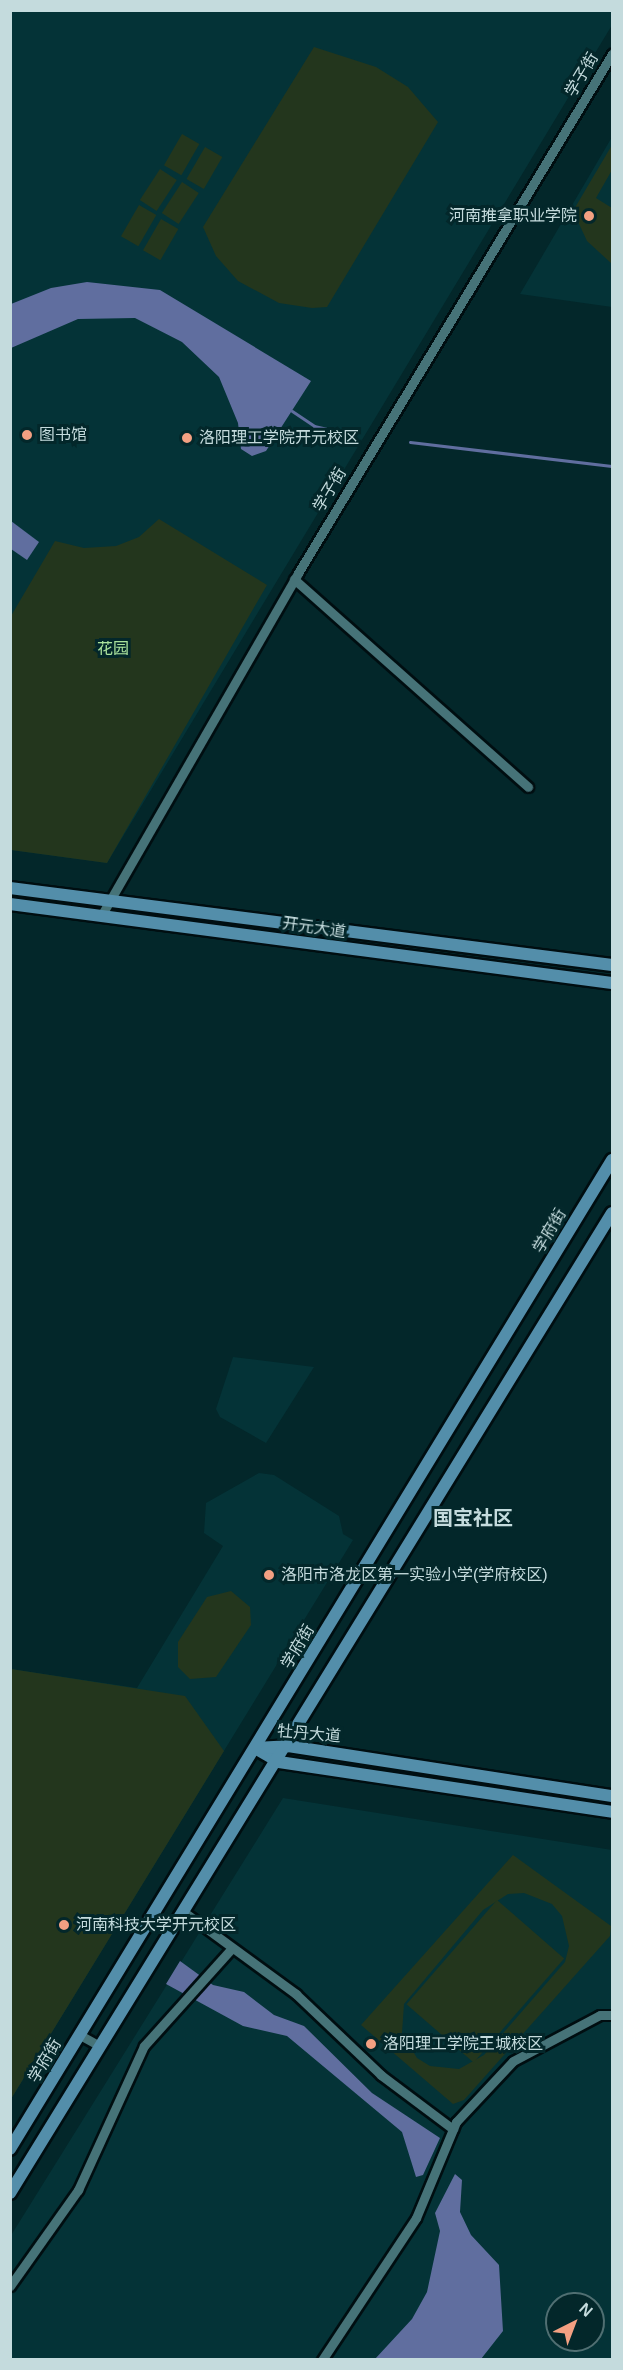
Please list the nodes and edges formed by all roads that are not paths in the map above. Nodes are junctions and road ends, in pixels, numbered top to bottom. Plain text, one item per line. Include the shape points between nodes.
1 (612, 54) edge
2 (612, 62) edge
3 (296, 579) junction
4 (528, 787) dead end
5 (10, 888) edge
6 (110, 902) junction
7 (10, 904) edge
8 (103, 917) junction
9 (612, 965) edge
10 (612, 983) edge
11 (612, 1160) edge
12 (612, 1213) edge
13 (288, 1746) junction
14 (255, 1748) junction
15 (279, 1762) junction
16 (612, 1796) edge
17 (612, 1812) edge
18 (184, 1912) junction
19 (230, 1950) junction
20 (612, 2015) edge
21 (80, 2035) junction
22 (100, 2046) junction
23 (453, 2129) junction
24 (10, 2150) edge
25 (10, 2193) edge
26 (10, 2286) edge
27 (322, 2360) edge

1 - 3 street, 学子街
2 - 3 street, 学子街
3 - 4 street
3 - 6 street, 学子街
5 - 6 main road, 开元大道
6 - 8 street, 学子街
6 - 9 main road, 开元大道
7 - 8 main road, 开元大道
8 - 10 main road, 开元大道
11 - 14 main road, 学府街
12 - 13 main road
13 - 14 main road, 牡丹大道
13 - 15 main road
13 - 16 main road, 牡丹大道
14 - 15 main road, 牡丹大道
14 - 21 main road, 学府街
15 - 17 main road, 牡丹大道
15 - 18 main road
18 - 19 street
18 - 22 main road
19 - 23 street via 296,1994 381,2075
19 - 26 street via 144,2046 78,2190
20 - 23 street via 600,2016 513,2061
21 - 22 street
21 - 24 main road, 学府街
22 - 25 main road
23 - 27 street via 416,2218

